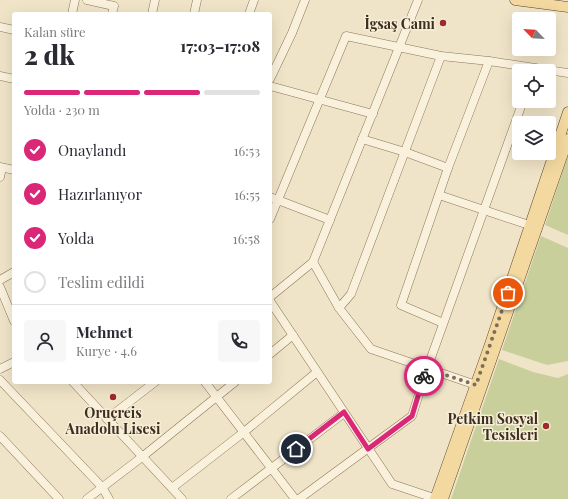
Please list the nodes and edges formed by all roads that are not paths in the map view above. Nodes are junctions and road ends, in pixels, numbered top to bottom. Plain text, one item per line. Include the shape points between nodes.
1 (75, 0) edge
2 (87, 0) edge
3 (155, 0) edge
4 (197, 0) edge
5 (254, 0) edge
6 (305, 0) edge
7 (418, 0) edge
8 (515, 0) edge
9 (558, 3) edge
10 (568, 7) edge
11 (72, 12) edge
12 (112, 12) edge
13 (152, 12) edge
14 (194, 12) edge
15 (249, 12) edge
16 (0, 27) edge
17 (12, 30) edge
18 (400, 48) junction
19 (441, 56) junction
20 (489, 61) junction
21 (512, 65) edge
22 (556, 72) edge
23 (568, 73) edge
24 (272, 75) edge
25 (0, 76) edge
26 (12, 79) edge
27 (272, 87) edge
28 (319, 99) junction
29 (519, 108) edge
30 (568, 112) edge
31 (373, 114) junction
32 (362, 139) junction
33 (568, 139) edge
34 (405, 152) junction
35 (1, 168) edge
36 (448, 168) junction
37 (12, 170) edge
38 (0, 177) edge
39 (439, 195) junction
40 (274, 198) edge
41 (272, 208) edge
42 (483, 210) junction
43 (330, 220) junction
44 (534, 226) junction
45 (313, 262) junction
46 (12, 273) edge
47 (0, 280) edge
48 (0, 287) edge
49 (272, 295) edge
50 (272, 304) edge
51 (339, 308) junction
52 (12, 316) edge
53 (443, 323) junction
54 (293, 336) junction
55 (272, 352) edge
56 (12, 363) edge
57 (0, 369) edge
58 (427, 369) junction
59 (317, 372) junction
60 (0, 380) edge
61 (75, 384) edge
62 (152, 384) edge
63 (207, 384) edge
64 (233, 384) edge
65 (476, 385) junction
66 (217, 397) junction
67 (344, 412) junction
68 (107, 419) junction
69 (244, 432) junction
70 (0, 436) edge
71 (368, 449) junction
72 (142, 457) junction
73 (271, 468) junction
74 (102, 487) junction
75 (172, 488) junction
76 (59, 499) edge
77 (87, 499) edge
78 (109, 499) edge
79 (182, 499) edge
80 (231, 499) edge
81 (295, 499) edge
82 (299, 499) edge
83 (436, 499) edge
84 (443, 499) edge

1 - 11 street
2 - 12 street via 114,6
3 - 13 street
4 - 14 street
5 - 15 street
6 - 24 street
7 - 18 street
8 - 9 main road
9 - 10 main road
16 - 17 street
18 - 19 street
18 - 28 street via 346,36
18 - 31 street
19 - 20 street
19 - 34 street
20 - 21 street
20 - 36 street
22 - 23 street
25 - 26 street
27 - 28 street
28 - 31 street
28 - 40 street
29 - 42 street
30 - 44 main road
31 - 32 street
32 - 34 street
32 - 43 street
33 - 44 main road
34 - 36 street
34 - 51 street via 351,294
35 - 37 street
35 - 38 street
36 - 39 street
39 - 42 street
39 - 53 street via 401,305
40 - 41 street
40 - 43 street
42 - 44 street
42 - 53 street
43 - 45 street
44 - 65 main road
44 - 84 main road
45 - 49 street
45 - 51 street
46 - 47 street
48 - 52 street
50 - 54 street
51 - 58 street via 371,349
53 - 58 street
54 - 55 street
54 - 59 street
56 - 57 street
58 - 65 street
58 - 71 street via 412,416
59 - 67 street
59 - 69 street
60 - 74 street
61 - 68 street
62 - 68 street
63 - 66 street
64 - 66 street
65 - 83 main road
66 - 69 street
66 - 72 street
67 - 71 street
67 - 73 street
68 - 72 street
69 - 73 street
69 - 75 street
70 - 76 street
71 - 82 street
71 - 83 street via 392,484
72 - 74 street
72 - 75 street
73 - 80 street
73 - 81 street
74 - 77 street
74 - 78 street
75 - 79 street

